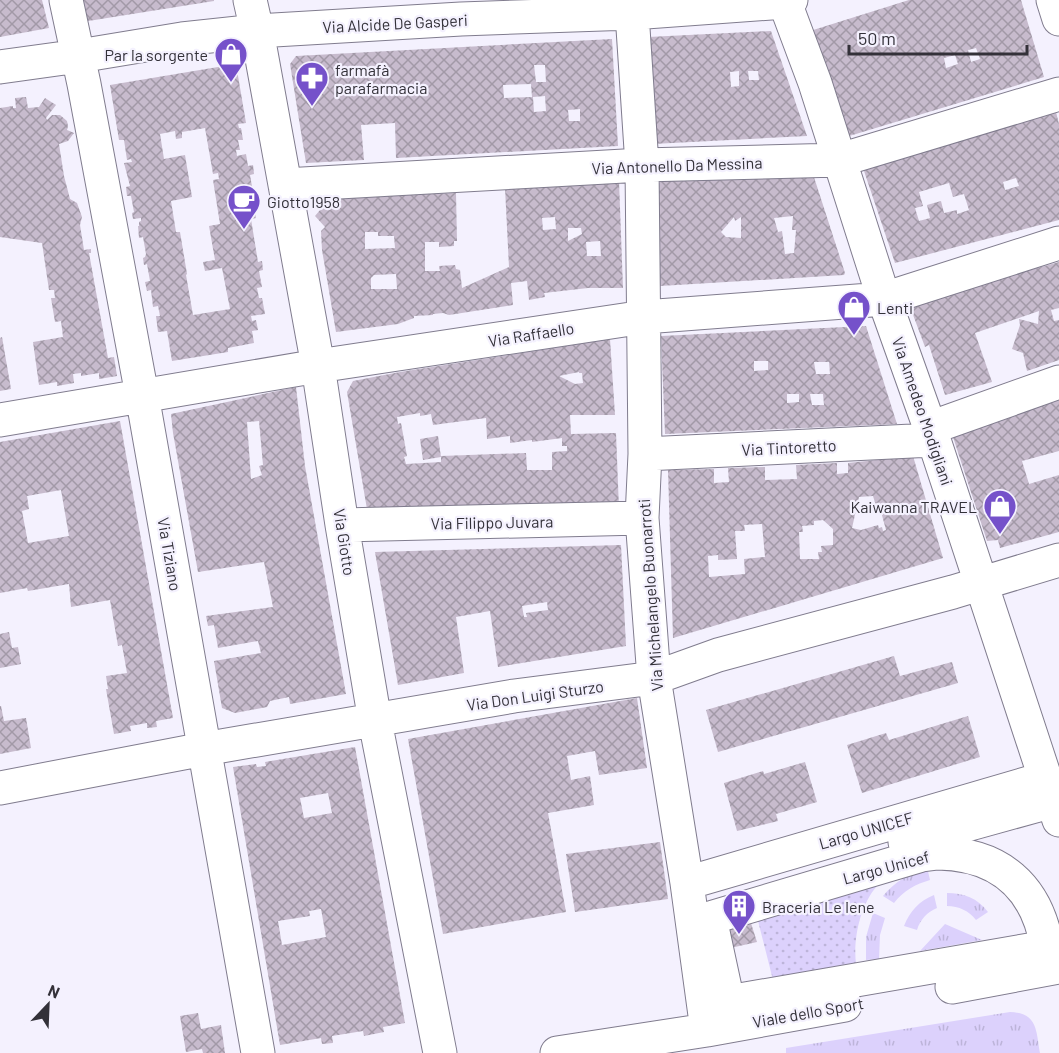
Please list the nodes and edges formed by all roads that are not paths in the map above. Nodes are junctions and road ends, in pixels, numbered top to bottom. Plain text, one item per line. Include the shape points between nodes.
1 (66, 0) edge
2 (1053, 0) edge
3 (787, 1) edge
4 (630, 7) edge
5 (459, 10) edge
6 (253, 15) edge
7 (1059, 19) edge
8 (79, 56) junction
9 (0, 67) edge
10 (1059, 94) edge
11 (840, 160) junction
12 (642, 165) junction
13 (285, 185) junction
14 (1059, 243) edge
15 (884, 299) junction
16 (644, 317) junction
17 (318, 366) junction
18 (1059, 382) edge
19 (142, 395) junction
20 (0, 420) edge
21 (932, 434) junction
22 (645, 454) junction
23 (642, 518) junction
24 (342, 525) junction
25 (1059, 560) edge
26 (981, 584) junction
27 (654, 678) junction
28 (375, 720) junction
29 (204, 749) junction
30 (0, 788) edge
31 (1053, 800) edge
32 (917, 838) junction
33 (688, 892) junction
34 (1059, 942) edge
35 (1059, 967) edge
36 (859, 980) joint
37 (707, 1030) junction
38 (258, 1053) edge
39 (440, 1053) edge
40 (557, 1053) edge

1 - 8 street, Via Tiziano
2 - 7 street
3 - 4 street, Via Alcide De Gasperi
3 - 11 street, Via Amedeo Modigliani
4 - 5 street, Via Alcide De Gasperi
4 - 12 street, Via Michelangelo Buonarroti
5 - 6 street, Via Alcide De Gasperi
6 - 8 street, Via Alcide De Gasperi via 182,39
6 - 13 street, Via Giotto
8 - 9 street, Via Alcide De Gasperi
8 - 19 street, Via Tiziano
10 - 11 street, Via Antonello Da Messina
11 - 12 street, Via Antonello Da Messina
11 - 15 street, Via Amedeo Modigliani
12 - 13 street, Via Antonello Da Messina
12 - 16 street, Via Michelangelo Buonarroti
13 - 17 street, Via Giotto
14 - 15 street, Via Raffaello
15 - 16 street, Via Raffaello
15 - 21 street, Via Amedeo Modigliani
16 - 17 street, Via Raffaello
16 - 22 street, Via Michelangelo Buonarroti
17 - 19 street, Via Raffaello
17 - 24 street, Via Giotto
18 - 21 street, Via Tintoretto
19 - 20 street, Via Raffaello
19 - 29 street, Via Tiziano
21 - 22 street, Via Tintoretto
21 - 26 street, Via Amedeo Modigliani
22 - 23 street, Via Michelangelo Buonarroti
23 - 24 street, Via Filippo Juvara
23 - 27 street, Via Michelangelo Buonarroti
24 - 28 street, Via Giotto
25 - 26 street, Via Don Luigi Sturzo
26 - 27 street, Via Don Luigi Sturzo via 718,655
26 - 31 street, Via Amedeo Modigliani
27 - 28 street, Via Don Luigi Sturzo via 514,696
27 - 33 street, Via Michelangelo Buonarroti
28 - 29 street, Via Don Luigi Sturzo
28 - 39 street, Via Giotto
29 - 30 street, Via Don Luigi Sturzo
29 - 38 street, Via Tiziano
31 - 32 street, Largo UNICEF
31 - 33 street, Largo UNICEF
32 - 33 street, Largo UNICEF
32 - 34 street, Largo UNICEF via 982,841 1008,853 1030,874
33 - 37 street, Via Michelangelo Buonarroti
35 - 37 street, Viale dello Sport
36 - 36 street, Largo Unicef via 1047,947 1045,932 1032,902 1012,878 985,861 954,853 922,855 710,918 728,1002
37 - 40 street, Viale dello Sport

